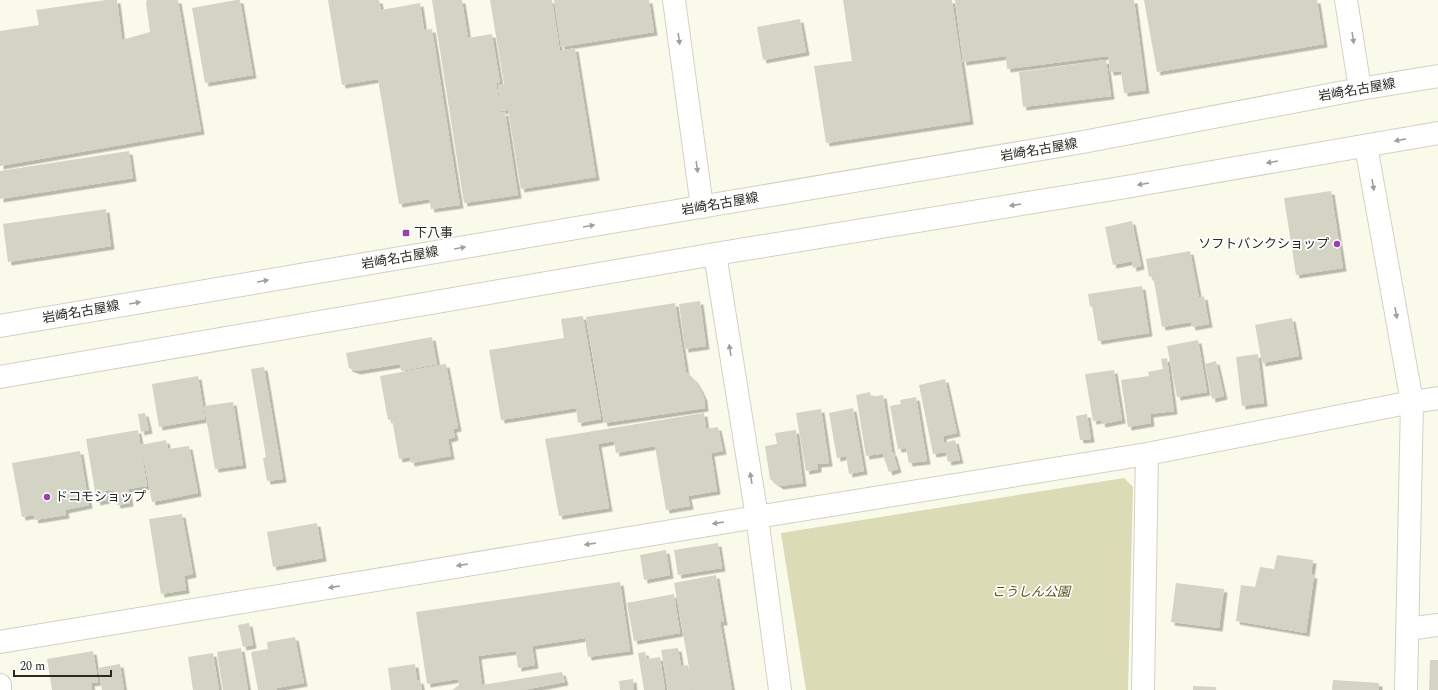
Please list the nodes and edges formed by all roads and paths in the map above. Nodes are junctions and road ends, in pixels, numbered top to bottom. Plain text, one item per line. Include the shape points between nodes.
1 (674, 0) edge
2 (1346, 0) edge
3 (1438, 76) edge
4 (1360, 89) junction
5 (1438, 133) edge
6 (1366, 146) junction
7 (702, 207) junction
8 (715, 254) junction
9 (0, 326) edge
10 (0, 377) edge
11 (1438, 398) edge
12 (1412, 402) junction
13 (1147, 454) junction
14 (757, 517) junction
15 (1438, 625) edge
16 (1408, 628) junction
17 (0, 642) edge
18 (0, 685) edge
19 (0, 690) edge
20 (780, 690) edge
21 (1143, 690) edge
22 (1406, 690) edge

1 -> 7 street
2 -> 4 street
3 - 4 street, 岩崎名古屋線
4 - 7 street, 岩崎名古屋線 via 1083,142
5 -> 6 street
6 -> 8 street
6 -> 12 street
9 -> 7 street, 岩崎名古屋線
8 - 10 street
14 -> 8 street
11 - 12 street
12 - 13 street
12 - 16 street
13 - 14 street
13 - 21 street
14 -> 17 street
14 - 20 street
15 - 16 street
16 - 22 street
18 - 19 street

